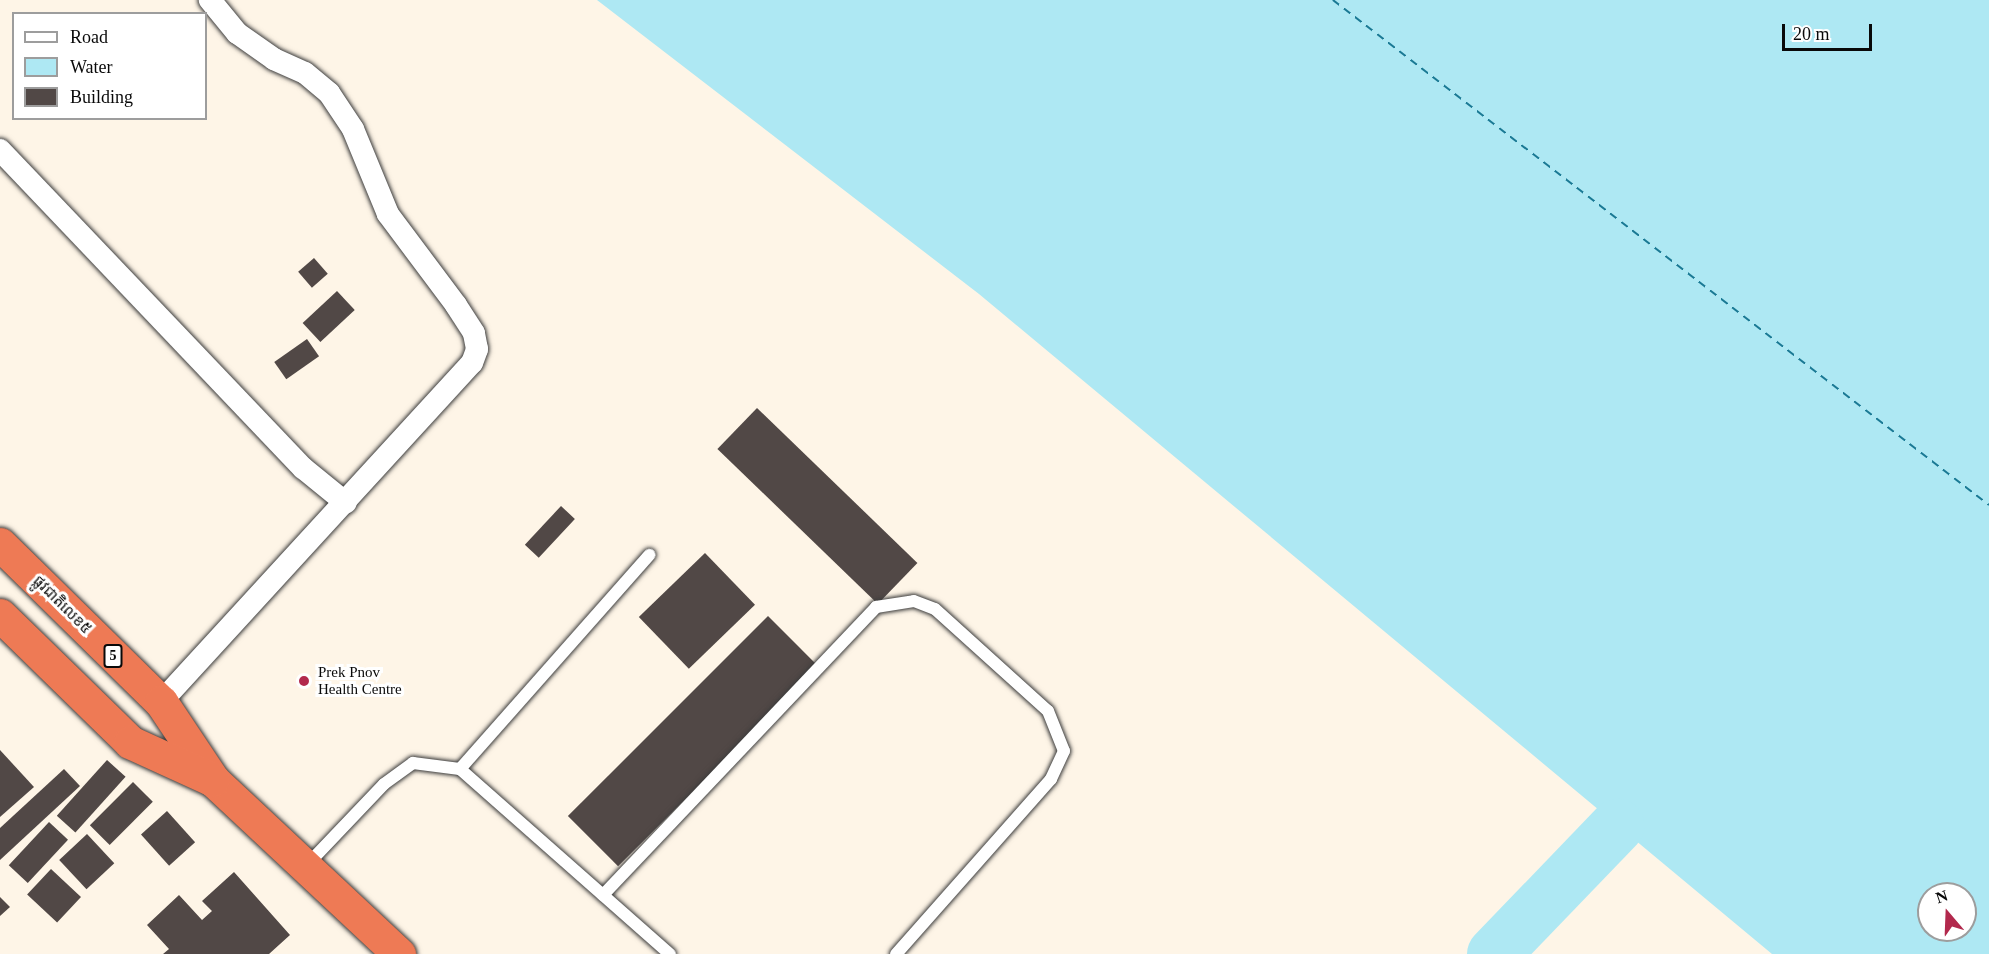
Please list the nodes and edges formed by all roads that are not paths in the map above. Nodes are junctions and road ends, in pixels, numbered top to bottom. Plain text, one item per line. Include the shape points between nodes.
1 (210, 0) edge
2 (0, 150) edge
3 (346, 503) junction
4 (0, 544) edge
5 (649, 555) dead end
6 (0, 615) edge
7 (160, 702) junction
8 (460, 769) junction
9 (213, 780) junction
10 (305, 867) junction
11 (603, 896) junction
12 (399, 954) edge
13 (670, 954) edge
14 (896, 954) edge

1 - 3 street via 237,33 274,59 305,73 329,93 353,129 388,214 474,333 477,349 472,363
2 - 3 street via 303,468
3 - 7 street
4 - 7 highway, ផ្លូវជាតិលេខ៥ / 5
5 - 8 lane
6 - 9 highway, ផ្លូវជាតិលេខ៥ / 5 via 130,742
7 - 9 highway, ផ្លូវជាតិលេខ៥ / 5
8 - 10 lane via 413,764 384,784
8 - 11 lane
9 - 10 highway, ផ្លូវជាតិលេខ៥ / 5
10 - 12 highway, ផ្លូវជាតិលេខ៥ / 5
11 - 13 lane
11 - 14 lane via 876,607 914,601 935,609 1048,711 1064,751 1051,779

